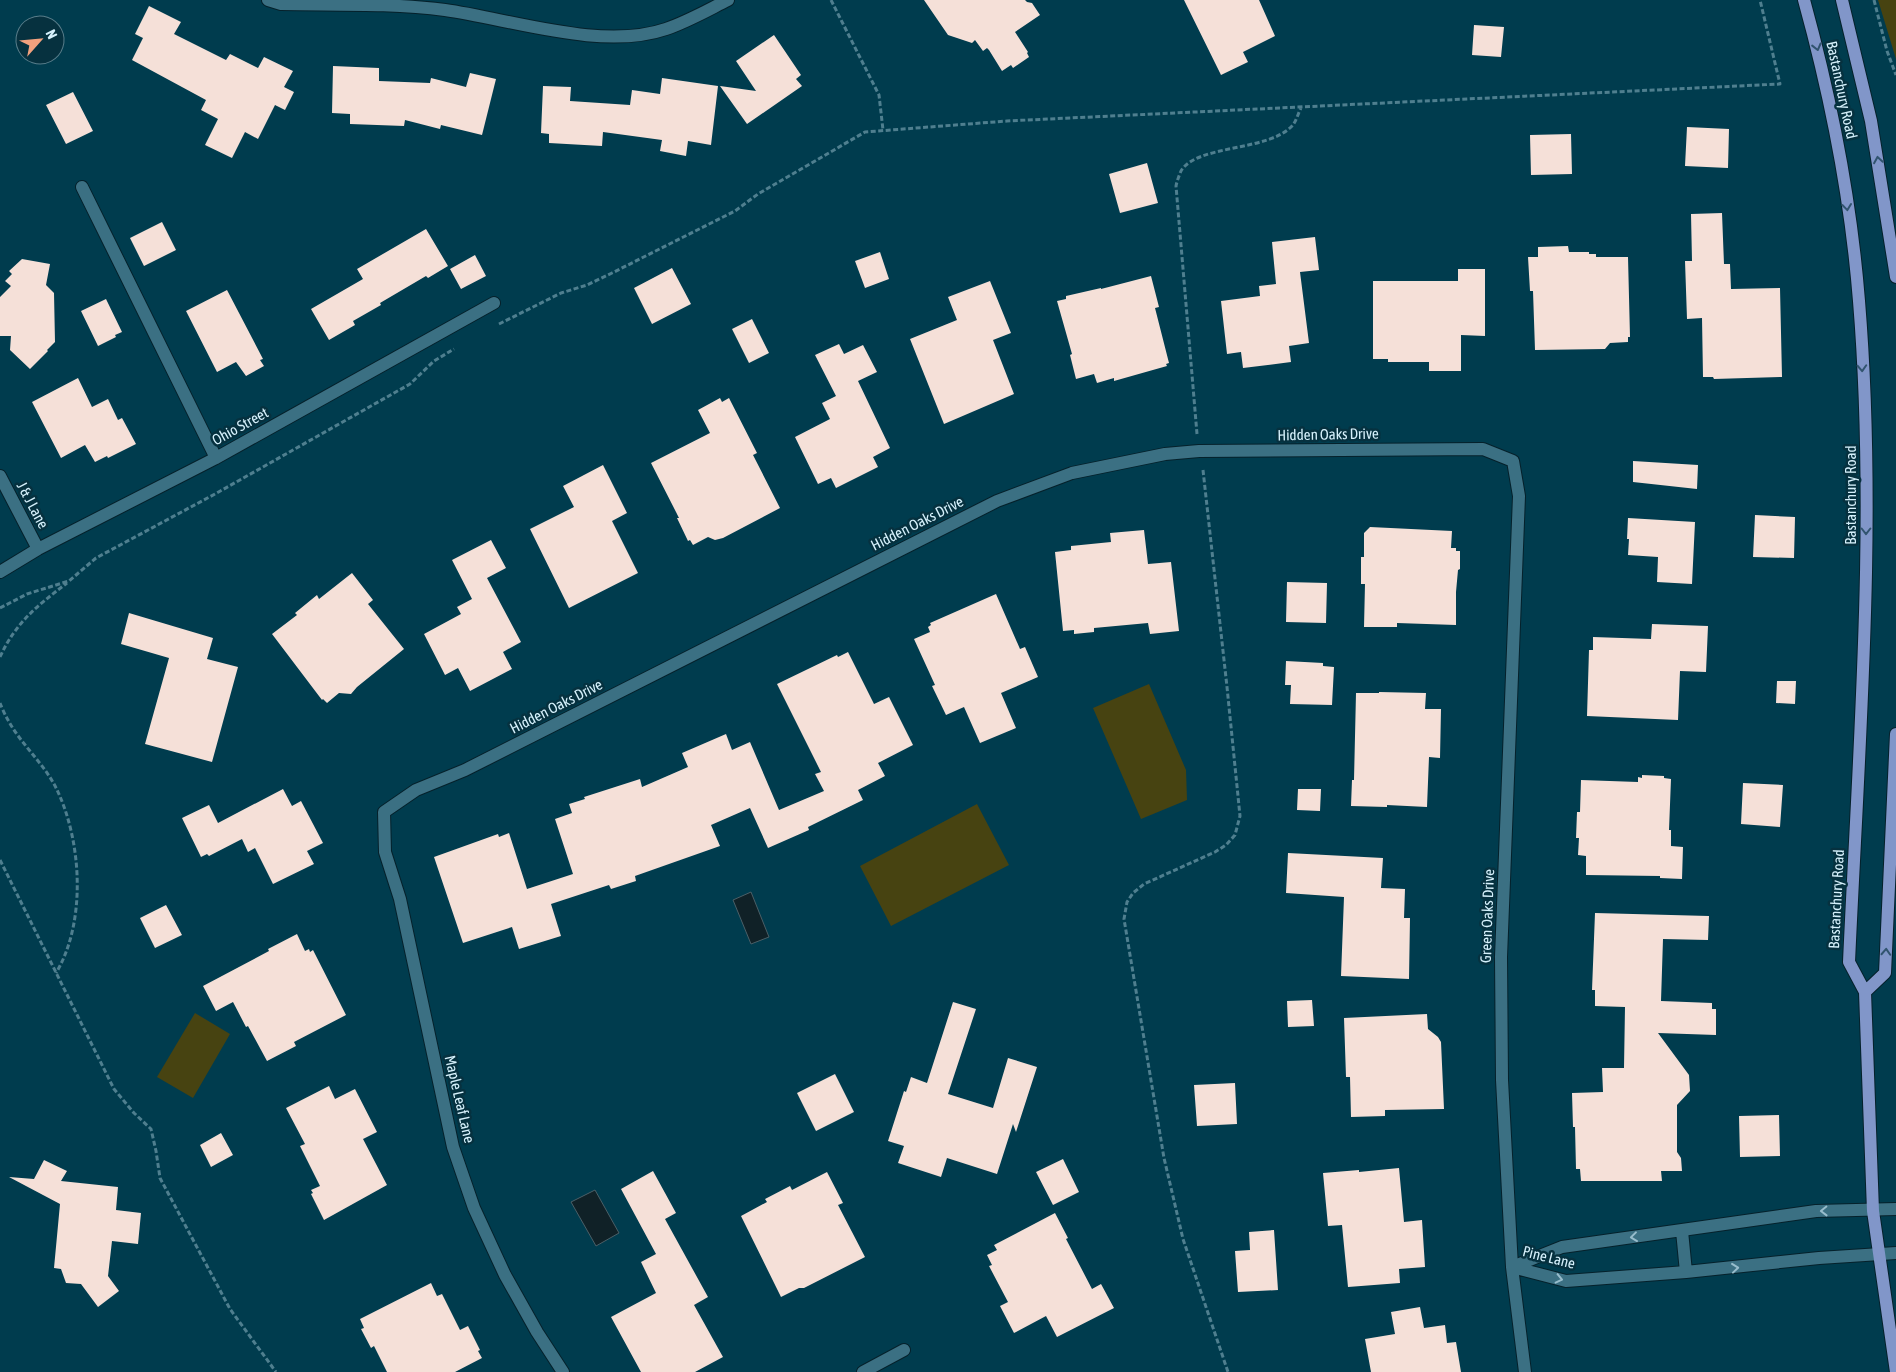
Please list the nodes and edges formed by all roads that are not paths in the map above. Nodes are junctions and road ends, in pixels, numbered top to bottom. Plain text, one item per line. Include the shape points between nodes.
1 (268, 0) edge
2 (728, 0) edge
3 (1804, 0) edge
4 (1842, 0) edge
5 (82, 187) dead end
6 (1896, 277) edge
7 (494, 303) dead end
8 (216, 458) junction
9 (1513, 461) joint
10 (0, 476) edge
11 (38, 549) junction
12 (0, 572) edge
13 (1896, 734) edge
14 (384, 812) joint
15 (1865, 992) junction
16 (1896, 1209) edge
17 (1873, 1211) junction
18 (1682, 1231) junction
19 (1896, 1253) edge
20 (1878, 1255) junction
21 (1512, 1266) junction
22 (1686, 1272) junction
23 (904, 1350) dead end
24 (563, 1372) edge
25 (863, 1372) edge
26 (1525, 1372) edge
27 (1896, 1372) edge

1 - 2 street via 281,4 445,10 589,35 633,36 666,29
3 -> 15 main road, Bastanchury Road via 1845,186 1859,300 1866,449 1866,591 1849,962
6 -> 4 main road, Bastanchury Road via 1871,120
5 - 8 street
7 - 8 street, Ohio Street
8 - 11 street, Ohio Street
9 - 14 street, Hidden Oaks Drive via 1484,449 1199,451 1165,454 1072,473 997,500 465,770 416,790
9 - 21 street, Green Oaks Drive via 1519,496 1501,957 1502,1114
10 - 11 street, J & J Lane
11 - 12 street, Ohio Street
15 -> 13 main road via 1885,973
14 - 24 street, Maple Leaf Lane via 385,852 400,899 453,1147 474,1208 505,1275
15 - 17 main road, Bastanchury Road
16 - 17 street, Pine Lane
17 -> 18 street, Pine Lane via 1816,1211
17 - 20 main road, Bastanchury Road
18 -> 21 street, Pine Lane via 1562,1246
18 - 22 street
19 - 20 street, Pine Lane
22 -> 20 street, Pine Lane
20 - 27 main road, Bastanchury Road
21 -> 22 street, Pine Lane via 1566,1281
21 - 26 street, Green Oaks Drive
23 - 25 street

